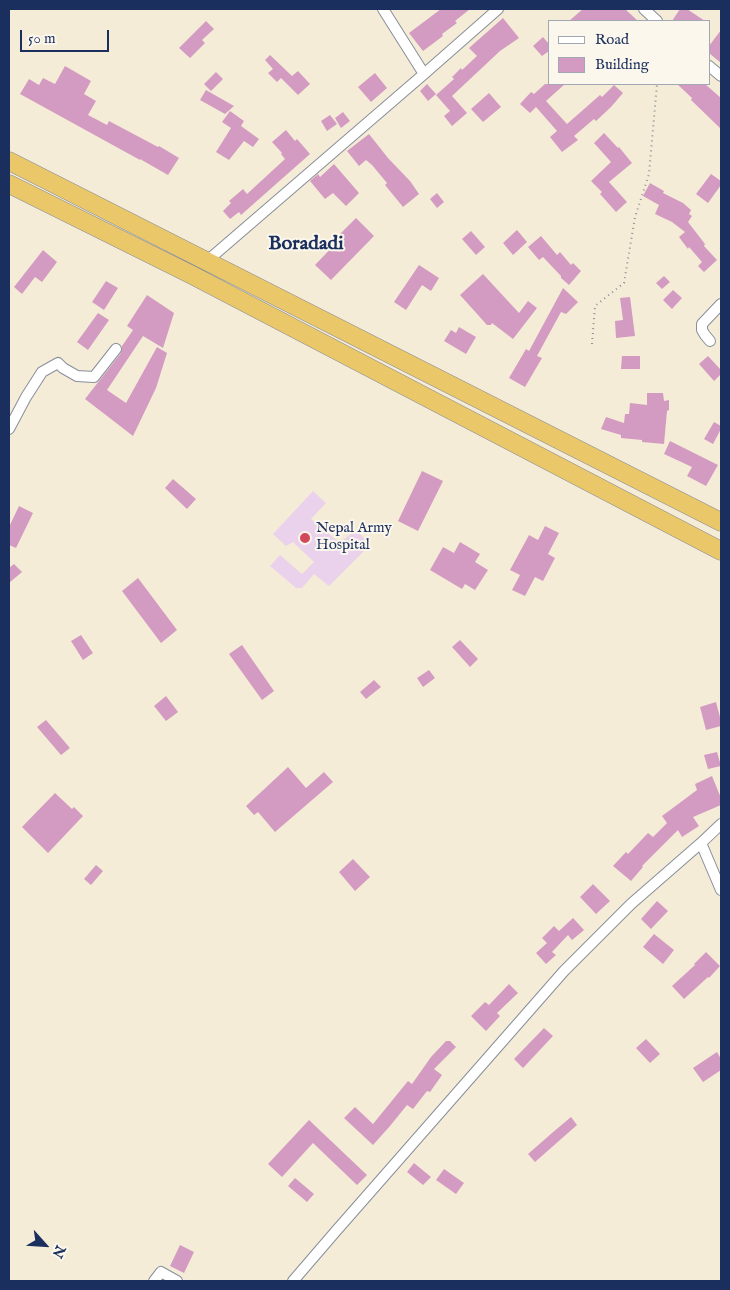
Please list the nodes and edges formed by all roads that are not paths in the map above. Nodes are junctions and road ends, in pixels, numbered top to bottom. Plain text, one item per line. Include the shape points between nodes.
1 (383, 9) edge
2 (498, 9) edge
3 (644, 9) edge
4 (656, 20) edge
5 (710, 67) edge
6 (424, 74) junction
7 (721, 76) edge
8 (9, 162) edge
9 (9, 184) edge
10 (207, 262) junction
11 (721, 304) edge
12 (710, 341) dead end
13 (116, 349) dead end
14 (9, 430) edge
15 (721, 522) edge
16 (721, 551) edge
17 (721, 824) edge
18 (701, 843) junction
19 (721, 890) edge
20 (154, 1281) edge
21 (177, 1281) edge
22 (293, 1281) edge

1 - 6 street
2 - 6 street
3 - 4 street
5 - 7 street
6 - 10 street
8 - 10 highway
9 - 16 highway via 192,275
10 - 15 highway
11 - 12 street via 702,324 702,330
13 - 14 street via 94,377 77,376 58,363 42,372
17 - 18 street
18 - 19 street
18 - 22 street via 631,904 564,971
20 - 21 street via 161,1272

